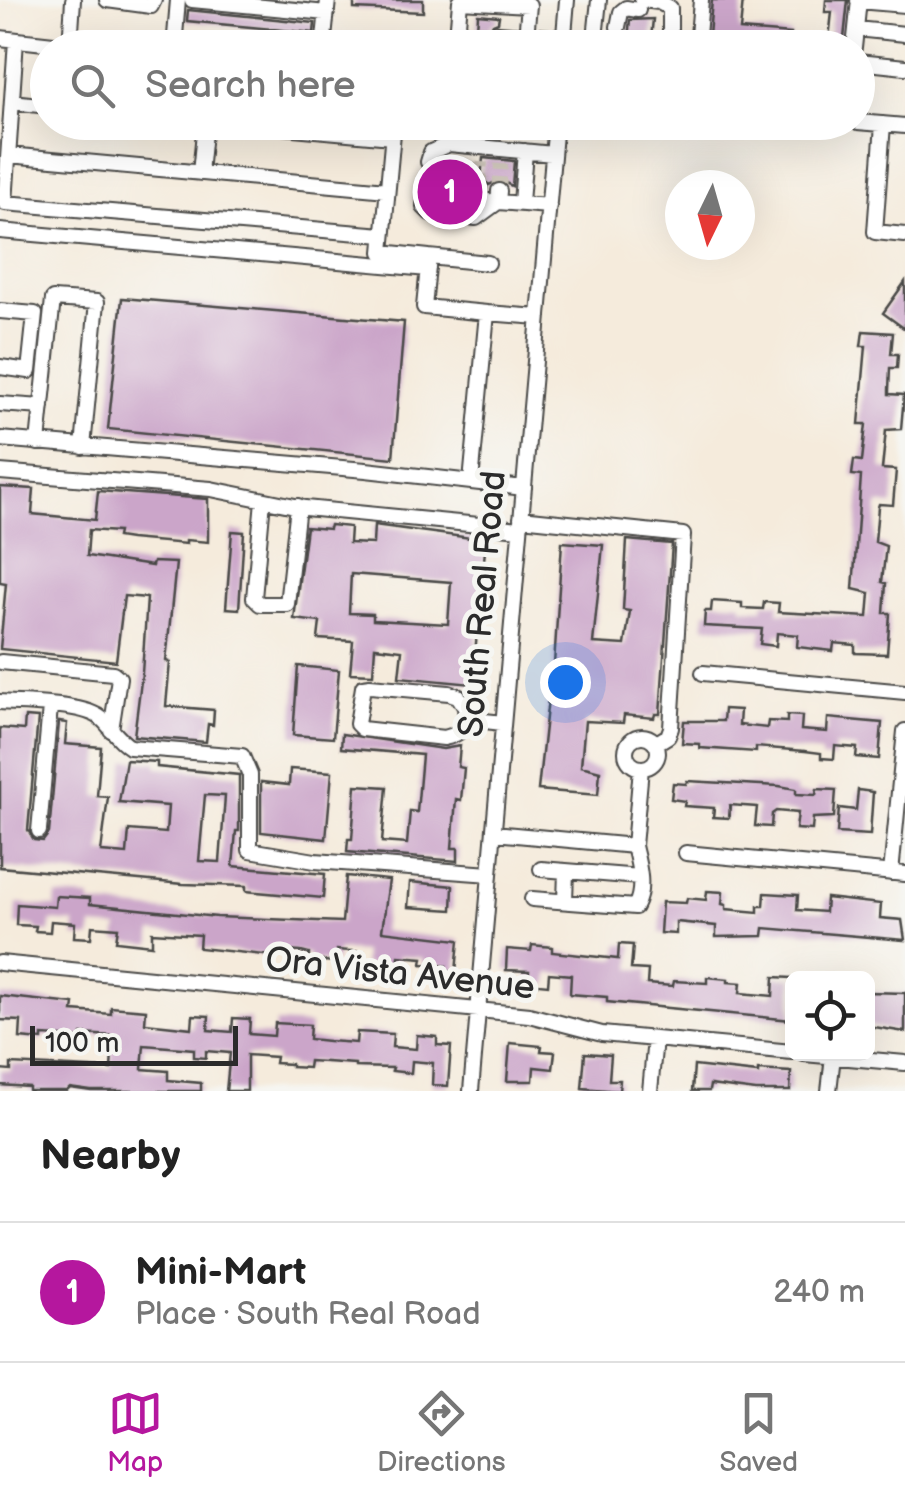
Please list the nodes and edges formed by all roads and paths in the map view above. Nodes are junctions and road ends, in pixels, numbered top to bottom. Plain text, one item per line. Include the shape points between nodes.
1 (73, 0) edge
2 (107, 0) edge
3 (154, 0) edge
4 (178, 0) edge
5 (192, 0) edge
6 (449, 0) edge
7 (567, 0) edge
8 (599, 0) edge
9 (701, 0) edge
10 (858, 0) edge
11 (460, 1) edge
12 (529, 3) edge
13 (640, 5) edge
14 (905, 5) edge
15 (327, 6) edge
16 (856, 29) joint
17 (71, 30) edge
18 (176, 30) edge
19 (458, 30) edge
20 (527, 30) edge
21 (564, 30) edge
22 (596, 30) edge
23 (618, 30) edge
24 (666, 30) edge
25 (698, 30) edge
26 (866, 30) edge
27 (875, 31) edge
28 (905, 34) edge
29 (8, 39) edge
30 (875, 64) edge
31 (905, 67) edge
32 (8, 108) edge
33 (875, 123) edge
34 (882, 124) junction
35 (905, 126) edge
36 (203, 140) edge
37 (392, 140) edge
38 (449, 140) edge
39 (554, 140) edge
40 (449, 144) junction
41 (525, 151) junction
42 (553, 154) junction
43 (9, 155) junction
44 (428, 162) dead end
45 (200, 173) junction
46 (426, 188) dead end
47 (479, 188) dead end
48 (387, 190) junction
49 (498, 196) junction
50 (5, 203) junction
51 (521, 203) junction
52 (548, 206) junction
53 (1, 232) edge
54 (383, 235) junction
55 (905, 235) edge
56 (488, 262) dead end
57 (429, 263) junction
58 (0, 311) edge
59 (487, 313) junction
60 (539, 317) junction
61 (0, 368) edge
62 (0, 404) edge
63 (42, 407) junction
64 (0, 440) edge
65 (38, 443) junction
66 (83, 447) junction
67 (0, 472) edge
68 (471, 482) junction
69 (524, 488) junction
70 (263, 500) junction
71 (298, 506) junction
72 (520, 524) junction
73 (1, 662) edge
74 (704, 673) dead end
75 (905, 692) edge
76 (0, 702) edge
77 (50, 706) junction
78 (466, 719) junction
79 (503, 722) junction
80 (110, 730) junction
81 (905, 731) edge
82 (655, 744) junction
83 (642, 768) junction
84 (39, 831) dead end
85 (494, 833) junction
86 (634, 846) junction
87 (686, 853) dead end
88 (541, 869) dead end
89 (566, 872) junction
90 (898, 873) edge
91 (490, 874) junction
92 (640, 877) junction
93 (532, 898) dead end
94 (564, 901) junction
95 (586, 903) junction
96 (584, 921) dead end
97 (0, 963) edge
98 (478, 1010) junction
99 (655, 1039) junction
100 (785, 1051) edge
101 (875, 1060) edge
102 (832, 1061) edge
103 (905, 1063) edge
104 (472, 1091) edge
105 (650, 1091) edge
106 (829, 1091) edge

1 - 17 street
2 - 3 street via 150,6
4 - 18 street
5 - 15 street
6 - 11 street
7 - 21 street
8 - 22 street
9 - 25 street
10 - 14 street
10 - 16 street
11 - 12 street
11 - 19 street
12 - 20 street
13 - 23 street via 621,12
13 - 24 street via 668,4
16 - 26 street
27 - 28 street
29 - 32 street
30 - 31 street
32 - 43 street
33 - 34 street
34 - 35 street
34 - 55 street via 875,232
36 - 45 street
37 - 48 street
38 - 40 street
39 - 42 street, South Real Road
40 - 41 street via 482,155
40 - 44 street via 431,152
41 - 42 street
41 - 51 street
42 - 52 street, South Real Road
43 - 45 street
43 - 50 street
45 - 48 street
46 - 49 street via 430,213 476,218
47 - 49 street via 478,200
48 - 54 street
49 - 51 street
50 - 53 street
50 - 54 street
51 - 52 street
52 - 60 street, South Real Road
53 - 57 street
54 - 57 street via 382,252
56 - 57 street
57 - 59 street via 424,307
58 - 61 street via 35,314 29,370
59 - 60 street
59 - 68 street
60 - 69 street, South Real Road
62 - 63 street
63 - 65 street
63 - 66 street via 52,298 97,302
64 - 65 street
65 - 66 street
66 - 68 street
67 - 70 street via 212,489
68 - 69 street
69 - 72 street, South Real Road
70 - 71 street
70 - 71 street via 254,598 260,604 287,604
71 - 72 street
72 - 79 street, South Real Road
72 - 82 street via 683,535 671,728
73 - 80 street via 113,673 119,678
74 - 75 street
76 - 77 street
77 - 80 street via 100,717
77 - 84 street
78 - 78 street via 458,696 370,686 363,688 357,724 444,738 463,730
78 - 79 street
79 - 85 street, South Real Road
80 - 91 street via 130,747 242,756 250,775 250,850
81 - 90 street
82 - 83 street via 656,759
82 - 83 street via 642,737 627,746 627,758
83 - 86 street
85 - 86 street
85 - 91 street, South Real Road
86 - 92 street
87 - 90 street
88 - 89 street
89 - 92 street
89 - 94 street
91 - 98 street, South Real Road
92 - 95 street via 634,908
93 - 94 street
94 - 95 street
95 - 96 street
97 - 98 street, Ora Vista Avenue
98 - 99 street, Ora Vista Avenue
98 - 104 street, South Real Road
99 - 100 street, Ora Vista Avenue
99 - 105 street
101 - 103 street
102 - 106 street

